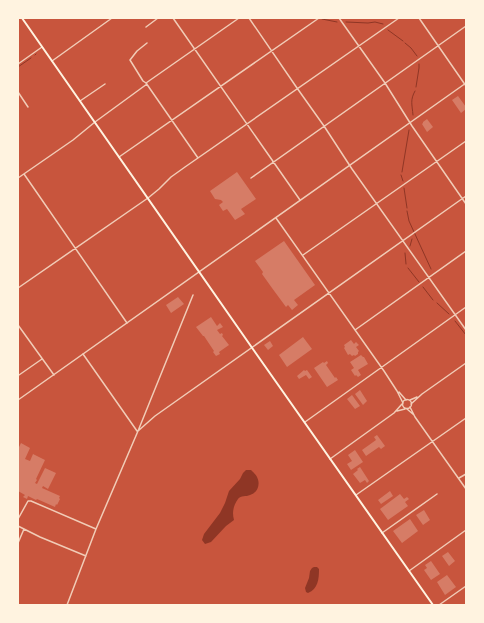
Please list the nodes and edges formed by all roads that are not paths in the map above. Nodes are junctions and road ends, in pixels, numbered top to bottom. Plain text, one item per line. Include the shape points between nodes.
1 (22, 18) edge
2 (112, 18) edge
3 (158, 18) edge
4 (173, 18) edge
5 (239, 18) edge
6 (249, 18) edge
7 (319, 18) edge
8 (339, 18) edge
9 (399, 18) edge
10 (419, 18) edge
11 (466, 26) edge
12 (146, 27) dead end
13 (148, 43) dead end
14 (42, 46) junction
15 (358, 46) junction
16 (438, 46) junction
17 (195, 49) junction
18 (272, 51) junction
19 (52, 61) junction
20 (18, 64) edge
21 (385, 83) junction
22 (105, 84) dead end
23 (147, 84) junction
24 (466, 85) edge
25 (221, 86) junction
26 (297, 88) junction
27 (18, 92) edge
28 (80, 101) junction
29 (28, 107) dead end
30 (172, 120) junction
31 (95, 122) junction
32 (247, 123) junction
33 (410, 123) junction
34 (324, 126) junction
35 (466, 141) edge
36 (119, 156) junction
37 (198, 158) junction
38 (436, 161) junction
39 (274, 162) junction
40 (349, 165) junction
41 (24, 174) junction
42 (18, 178) edge
43 (250, 178) dead end
44 (466, 196) edge
45 (148, 198) junction
46 (462, 199) junction
47 (300, 200) junction
48 (377, 203) junction
49 (466, 204) edge
50 (276, 218) junction
51 (402, 240) junction
52 (75, 248) junction
53 (466, 251) edge
54 (303, 255) junction
55 (199, 272) junction
56 (429, 278) junction
57 (18, 288) edge
58 (329, 293) junction
59 (194, 295) dead end
60 (466, 308) edge
61 (455, 315) junction
62 (127, 323) junction
63 (18, 325) edge
64 (355, 330) junction
65 (466, 330) edge
66 (251, 348) junction
67 (83, 354) junction
68 (42, 359) junction
69 (466, 363) edge
70 (381, 368) junction
71 (18, 375) edge
72 (54, 375) junction
73 (397, 391) junction
74 (422, 394) junction
75 (18, 400) edge
76 (406, 400) junction
77 (409, 401) junction
78 (402, 403) junction
79 (411, 405) junction
80 (406, 409) junction
81 (394, 413) junction
82 (415, 417) junction
83 (466, 418) edge
84 (304, 423) junction
85 (138, 432) junction
86 (433, 441) junction
87 (330, 459) junction
88 (466, 474) edge
89 (459, 479) junction
90 (466, 489) edge
91 (437, 494) dead end
92 (356, 495) junction
93 (18, 519) edge
94 (18, 526) edge
95 (96, 529) junction
96 (24, 530) junction
97 (466, 530) edge
98 (382, 533) junction
99 (18, 542) edge
100 (86, 556) junction
101 (408, 571) junction
102 (466, 586) edge
103 (67, 605) edge
104 (432, 605) edge
105 (439, 605) edge

1 - 14 highway
2 - 19 street
3 - 12 street
4 - 17 street
5 - 17 street
6 - 18 street
7 - 18 street
8 - 15 street
9 - 15 street
10 - 16 street
11 - 16 street
13 - 23 street via 130,60
14 - 19 highway
14 - 20 street
15 - 21 street
15 - 26 street
16 - 21 street
16 - 24 street
17 - 23 street
17 - 25 street
18 - 25 street
18 - 26 street
19 - 28 highway
21 - 33 street
21 - 34 street
22 - 28 street
23 - 30 street
23 - 31 street
24 - 33 street
25 - 30 street
25 - 32 street
26 - 32 street
26 - 34 street
27 - 29 street
28 - 31 highway
30 - 36 street
30 - 37 street
31 - 36 highway
31 - 41 street
32 - 37 street
32 - 39 street
33 - 38 street
33 - 40 street
34 - 39 street
34 - 40 street
35 - 38 street
36 - 45 highway
37 - 45 street via 171,177
38 - 46 street
38 - 48 street
39 - 43 street
39 - 47 street
40 - 47 street
40 - 48 street
41 - 42 street
41 - 52 street
44 - 46 street
45 - 52 street
45 - 55 highway
46 - 49 street
46 - 51 street
47 - 50 street
48 - 51 street
48 - 54 street
50 - 54 street
50 - 55 street
51 - 56 street
51 - 58 street
52 - 57 street
52 - 62 street
53 - 56 street
54 - 58 street
55 - 62 street
55 - 66 highway
56 - 61 street
56 - 64 street
58 - 64 street
58 - 66 street
59 - 85 street
60 - 61 street
61 - 65 street
61 - 70 street
62 - 67 street
63 - 68 street
64 - 70 street
66 - 84 highway
66 - 85 street via 155,416
67 - 72 street
67 - 85 street
68 - 71 street
68 - 72 street
69 - 74 street
70 - 73 street
70 - 84 street
72 - 75 street
73 - 76 street
73 - 78 street
74 - 77 street
74 - 79 street
76 - 77 street
76 - 78 street
77 - 79 street
78 - 80 street
78 - 81 street
79 - 80 street
79 - 82 street
80 - 81 street
80 - 82 street
81 - 87 street
82 - 86 street
83 - 86 street
84 - 87 highway
85 - 95 street
86 - 89 street
86 - 92 street
87 - 92 highway
88 - 89 street
89 - 90 street
91 - 98 street
92 - 98 highway
93 - 95 street via 31,500
94 - 96 street
95 - 100 street
96 - 99 street
96 - 100 street
97 - 101 street
98 - 101 highway
100 - 103 street
101 - 104 highway
102 - 105 street

